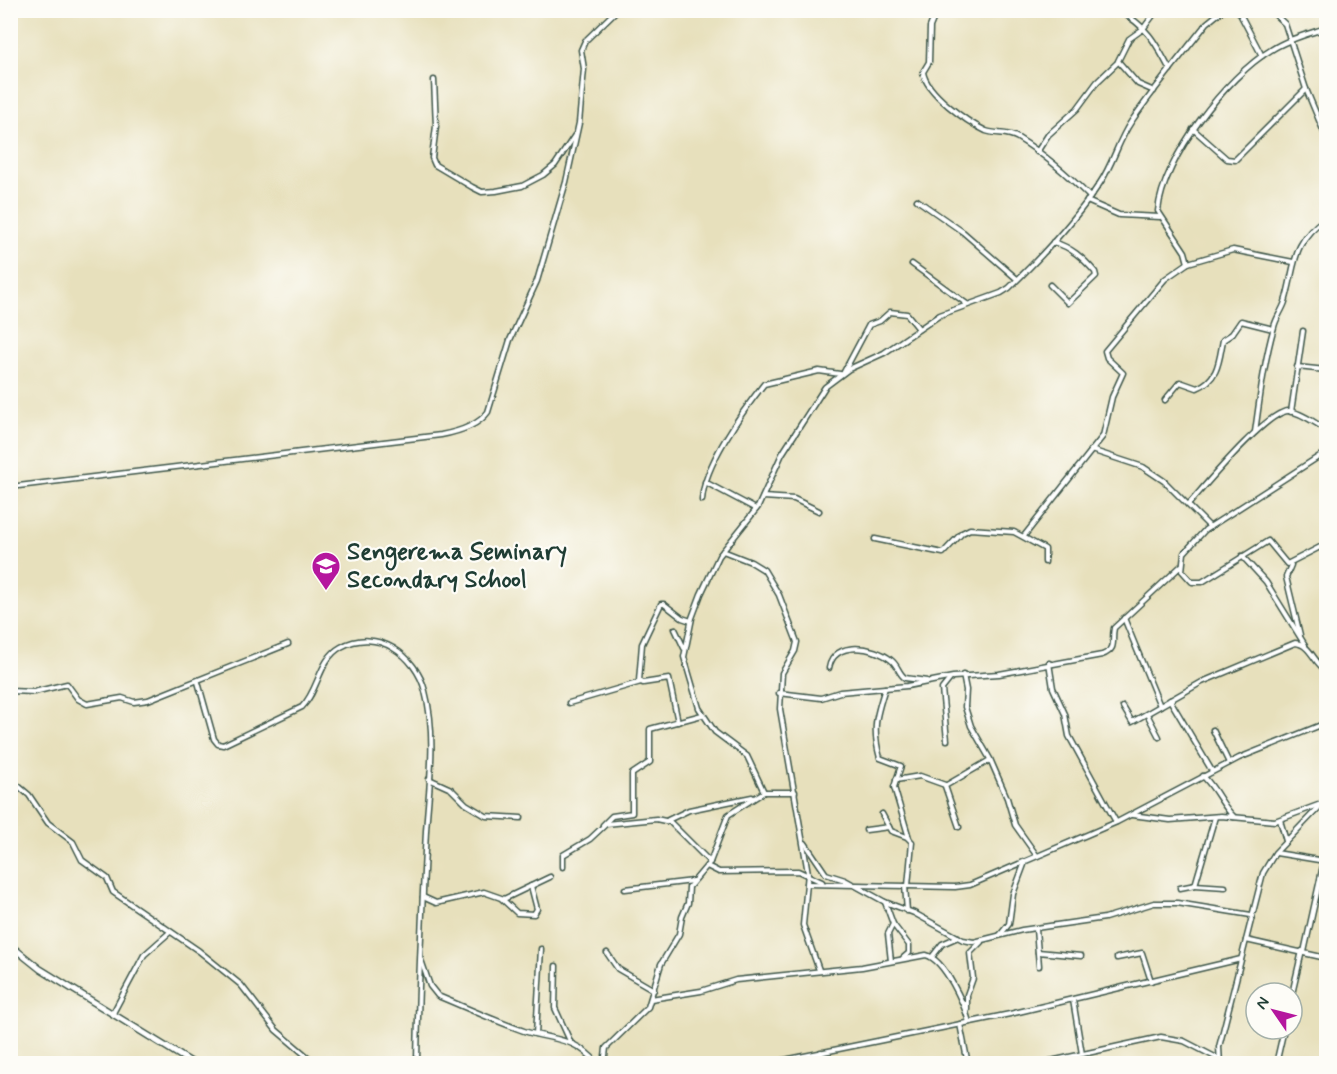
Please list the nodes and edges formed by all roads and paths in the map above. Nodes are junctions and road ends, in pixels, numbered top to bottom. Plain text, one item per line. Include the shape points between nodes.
1 (617, 10) edge
2 (937, 10) edge
3 (1117, 10) edge
4 (1157, 10) edge
5 (1238, 10) edge
6 (1270, 10) edge
7 (1223, 11) edge
8 (1326, 28) edge
9 (1143, 29) junction
10 (1290, 40) junction
11 (1262, 56) junction
12 (1118, 62) junction
13 (1170, 70) junction
14 (434, 80) dead end
15 (1306, 89) junction
16 (1154, 91) junction
17 (1193, 129) junction
18 (577, 132) junction
19 (1326, 137) edge
20 (1037, 152) junction
21 (1088, 199) junction
22 (917, 200) dead end
23 (1160, 217) junction
24 (1326, 218) edge
25 (1053, 242) junction
26 (1293, 262) junction
27 (1188, 263) junction
28 (912, 264) dead end
29 (1017, 279) junction
30 (1050, 285) dead end
31 (967, 304) junction
32 (919, 328) junction
33 (1273, 329) junction
34 (1303, 331) dead end
35 (1297, 368) junction
36 (1326, 370) edge
37 (842, 374) junction
38 (1165, 400) dead end
39 (1291, 412) junction
40 (1326, 429) edge
41 (1255, 432) junction
42 (1091, 450) junction
43 (1326, 452) edge
44 (705, 482) junction
45 (10, 487) edge
46 (763, 497) junction
47 (702, 500) dead end
48 (1188, 505) junction
49 (756, 509) junction
50 (819, 512) dead end
51 (1210, 527) junction
52 (1024, 536) junction
53 (875, 539) dead end
54 (1326, 544) edge
55 (723, 551) junction
56 (1242, 556) junction
57 (1294, 561) junction
58 (1045, 562) dead end
59 (1181, 566) junction
60 (1124, 618) junction
61 (691, 621) junction
62 (675, 628) dead end
63 (1301, 639) junction
64 (288, 644) dead end
65 (685, 649) junction
66 (1308, 649) junction
67 (1049, 663) junction
68 (829, 668) dead end
69 (1326, 670) edge
70 (963, 675) junction
71 (953, 677) junction
72 (931, 681) junction
73 (198, 682) junction
74 (640, 682) junction
75 (885, 688) junction
76 (10, 691) edge
77 (779, 693) junction
78 (1170, 700) junction
79 (569, 703) dead end
80 (1160, 706) junction
81 (1123, 707) dead end
82 (1147, 714) junction
83 (702, 715) junction
84 (678, 722) junction
85 (1326, 723) edge
86 (1213, 730) dead end
87 (1159, 737) dead end
88 (947, 740) dead end
89 (990, 760) junction
90 (1229, 763) junction
91 (1212, 771) junction
92 (1203, 776) junction
93 (10, 778) edge
94 (429, 779) junction
95 (895, 780) junction
96 (945, 785) junction
97 (764, 792) junction
98 (795, 792) junction
99 (756, 797) junction
100 (1325, 801) edge
101 (1224, 805) junction
102 (882, 814) dead end
103 (1131, 814) junction
104 (1218, 817) junction
105 (1234, 817) junction
106 (521, 818) dead end
107 (667, 820) junction
108 (1280, 820) junction
109 (1116, 822) junction
110 (603, 825) junction
111 (889, 827) junction
112 (959, 827) dead end
113 (866, 830) dead end
114 (909, 838) junction
115 (1286, 841) junction
116 (804, 842) junction
117 (1326, 852) edge
118 (1275, 853) junction
119 (1037, 856) junction
120 (1325, 861) edge
121 (1025, 862) junction
122 (709, 864) junction
123 (563, 867) dead end
124 (808, 874) junction
125 (550, 877) dead end
126 (694, 881) junction
127 (823, 883) junction
128 (807, 884) junction
129 (853, 884) junction
130 (1195, 885) junction
131 (531, 886) junction
132 (907, 886) junction
133 (1225, 887) dead end
134 (1180, 888) dead end
135 (625, 889) dead end
136 (423, 897) junction
137 (502, 899) junction
138 (885, 902) junction
139 (907, 911) junction
140 (1251, 915) junction
141 (1010, 921) junction
142 (894, 924) junction
143 (1036, 929) junction
144 (170, 932) junction
145 (1014, 932) junction
146 (1000, 936) junction
147 (958, 937) junction
148 (1246, 940) junction
149 (981, 941) junction
150 (10, 945) edge
151 (541, 948) dead end
152 (1038, 952) junction
153 (1303, 952) junction
154 (607, 953) dead end
155 (1081, 956) dead end
156 (420, 957) junction
157 (932, 957) junction
158 (903, 958) junction
159 (1117, 958) dead end
160 (1326, 958) edge
161 (1241, 959) junction
162 (891, 961) junction
163 (556, 966) dead end
164 (1039, 966) dead end
165 (819, 970) junction
166 (1151, 981) junction
167 (1295, 981) edge
168 (654, 990) junction
169 (651, 999) junction
170 (1073, 1000) junction
171 (113, 1013) junction
172 (966, 1013) junction
173 (969, 1022) junction
174 (960, 1024) junction
175 (536, 1034) junction
176 (570, 1041) junction
177 (1281, 1041) edge
178 (821, 1052) junction
179 (1082, 1054) junction
180 (1220, 1061) edge
181 (604, 1062) edge
182 (1039, 1063) edge
183 (194, 1064) edge
184 (316, 1064) edge
185 (417, 1064) edge
186 (598, 1064) edge
187 (765, 1064) edge
188 (822, 1064) edge
189 (968, 1064) edge
190 (1276, 1064) edge

1 - 18 street via 585,41 581,50 584,69
2 - 20 street via 930,27 929,62 923,72 928,84 947,105 985,130 1011,134
3 - 9 street via 1135,18
4 - 9 street
5 - 11 street
6 - 10 street via 1285,24
7 - 13 street via 1207,23
8 - 10 street
9 - 12 street via 1129,39
9 - 13 street
10 - 11 street
10 - 15 street
11 - 17 street via 1226,89
12 - 16 street via 1138,84
12 - 20 street via 1077,109 1054,127
13 - 16 street
14 - 18 street via 435,165 482,192 509,189 535,180 555,165
15 - 17 street via 1232,161
15 - 19 street
16 - 21 street via 1121,138 1108,170
17 - 23 street via 1160,201
18 - 45 street via 537,281 510,340 488,412 478,421 441,435
20 - 21 street
21 - 23 street via 1119,215
21 - 25 street
22 - 29 street via 963,232
23 - 27 street via 1185,252
24 - 26 street via 1300,246
25 - 29 street
25 - 30 street via 1078,255 1096,276 1068,303
26 - 27 street via 1233,250
26 - 33 street via 1285,300
27 - 42 street via 1165,279 1105,351 1123,373 1112,397 1106,432
28 - 31 street
29 - 31 street via 1001,293
31 - 32 street
32 - 37 street via 884,353
32 - 37 street via 907,314 890,312 869,325
33 - 38 street via 1241,321 1223,340 1211,380 1197,388 1180,382
33 - 41 street
34 - 35 street
35 - 36 street
35 - 39 street
37 - 44 street via 819,371 765,383
37 - 46 street via 816,399 782,454
39 - 40 street
39 - 41 street via 1266,421
41 - 48 street
42 - 48 street via 1143,467
42 - 52 street
43 - 51 street
44 - 47 street
44 - 49 street
46 - 49 street
46 - 50 street via 794,499
48 - 51 street
49 - 55 street
51 - 59 street via 1186,549
52 - 53 street via 970,529 943,553
52 - 58 street via 1046,549
54 - 57 street
55 - 61 street
55 - 77 street via 760,566 786,610 797,645 783,668
56 - 57 street via 1268,541 1286,564
56 - 59 street via 1202,582 1185,577
56 - 63 street via 1266,582
57 - 63 street via 1286,577
59 - 60 street
60 - 67 street via 1113,630 1115,644 1108,652
60 - 80 street
61 - 65 street
61 - 74 street via 664,604 659,606 642,644
62 - 65 street
63 - 66 street
64 - 73 street
65 - 83 street
66 - 69 street
66 - 78 street via 1295,643
67 - 70 street via 999,674
67 - 109 street via 1069,734
68 - 72 street via 836,653 853,648 875,650 893,661 904,678
70 - 71 street
70 - 89 street via 964,704
71 - 72 street
71 - 88 street via 942,689
72 - 75 street
73 - 76 street via 148,700 134,702 122,698 93,705 82,702 67,684 34,692
73 - 94 street via 214,739 223,745 302,707 326,663 341,647 372,640 384,643 406,657 425,691 431,745
74 - 79 street
74 - 84 street via 669,680
75 - 77 street via 817,698
75 - 95 street via 874,728 880,758 901,766
77 - 98 street
78 - 80 street
78 - 91 street
80 - 82 street
81 - 82 street via 1132,722
82 - 87 street
83 - 84 street
83 - 97 street via 715,732 747,756
84 - 110 street via 649,730 650,762 633,772 632,813 612,816
85 - 90 street
86 - 90 street
89 - 96 street
89 - 119 street via 1015,825
90 - 91 street
91 - 92 street
92 - 101 street via 1218,791
92 - 103 street
93 - 144 street via 29,795 48,823 73,842 82,860 105,876 113,892
94 - 106 street via 451,789 483,815
94 - 136 street
95 - 96 street via 920,776
95 - 114 street
96 - 112 street
97 - 98 street
97 - 99 street
98 - 116 street
99 - 107 street via 689,810
99 - 122 street via 728,815
100 - 108 street
100 - 115 street
101 - 104 street
101 - 105 street
102 - 111 street
103 - 104 street via 1175,820
103 - 109 street
104 - 105 street
104 - 130 street
105 - 108 street
107 - 110 street
107 - 122 street via 699,848
108 - 115 street
109 - 119 street
110 - 123 street via 590,839 563,855
111 - 113 street
111 - 114 street
114 - 132 street via 912,846
115 - 118 street
116 - 124 street
116 - 129 street via 826,874
117 - 120 street
118 - 120 street
118 - 140 street via 1263,873
119 - 121 street
120 - 153 street
121 - 132 street via 961,887
121 - 141 street via 1013,894
122 - 124 street via 716,872 790,870
122 - 126 street
124 - 127 street
124 - 128 street
125 - 131 street
126 - 135 street
126 - 168 street via 689,887 679,934 662,962
127 - 128 street
127 - 129 street
128 - 165 street via 803,924
129 - 132 street
129 - 138 street
130 - 133 street
130 - 134 street
131 - 137 street
131 - 137 street via 537,909 534,914 517,913
132 - 139 street
136 - 137 street via 440,903 484,892
136 - 156 street
138 - 139 street
138 - 142 street
139 - 147 street
140 - 143 street via 1154,903 1105,918
140 - 148 street
141 - 145 street
141 - 146 street
142 - 158 street via 910,948
142 - 162 street via 888,934
143 - 145 street
143 - 152 street
144 - 171 street via 144,955
144 - 184 street via 245,989 276,1030
145 - 146 street
146 - 149 street
147 - 149 street via 969,942
147 - 157 street via 942,944
148 - 153 street
148 - 161 street
149 - 172 street via 970,953 973,978
150 - 171 street via 40,969
151 - 175 street
152 - 155 street
152 - 164 street
153 - 160 street
153 - 167 street
154 - 168 street via 618,969
156 - 175 street via 430,986 438,996
156 - 185 street
157 - 158 street
157 - 172 street via 960,997
158 - 162 street
159 - 166 street via 1142,953
161 - 166 street
161 - 180 street via 1219,1047
162 - 165 street
163 - 176 street via 555,1008
165 - 169 street via 736,980 701,991
166 - 170 street
168 - 169 street
169 - 181 street via 645,1010 606,1048
170 - 173 street
170 - 179 street
171 - 183 street
172 - 173 street
173 - 174 street
174 - 178 street
174 - 189 street
175 - 176 street
176 - 186 street
177 - 190 street
178 - 187 street
178 - 188 street
179 - 180 street via 1161,1037 1184,1041
179 - 182 street
181 - 186 street

